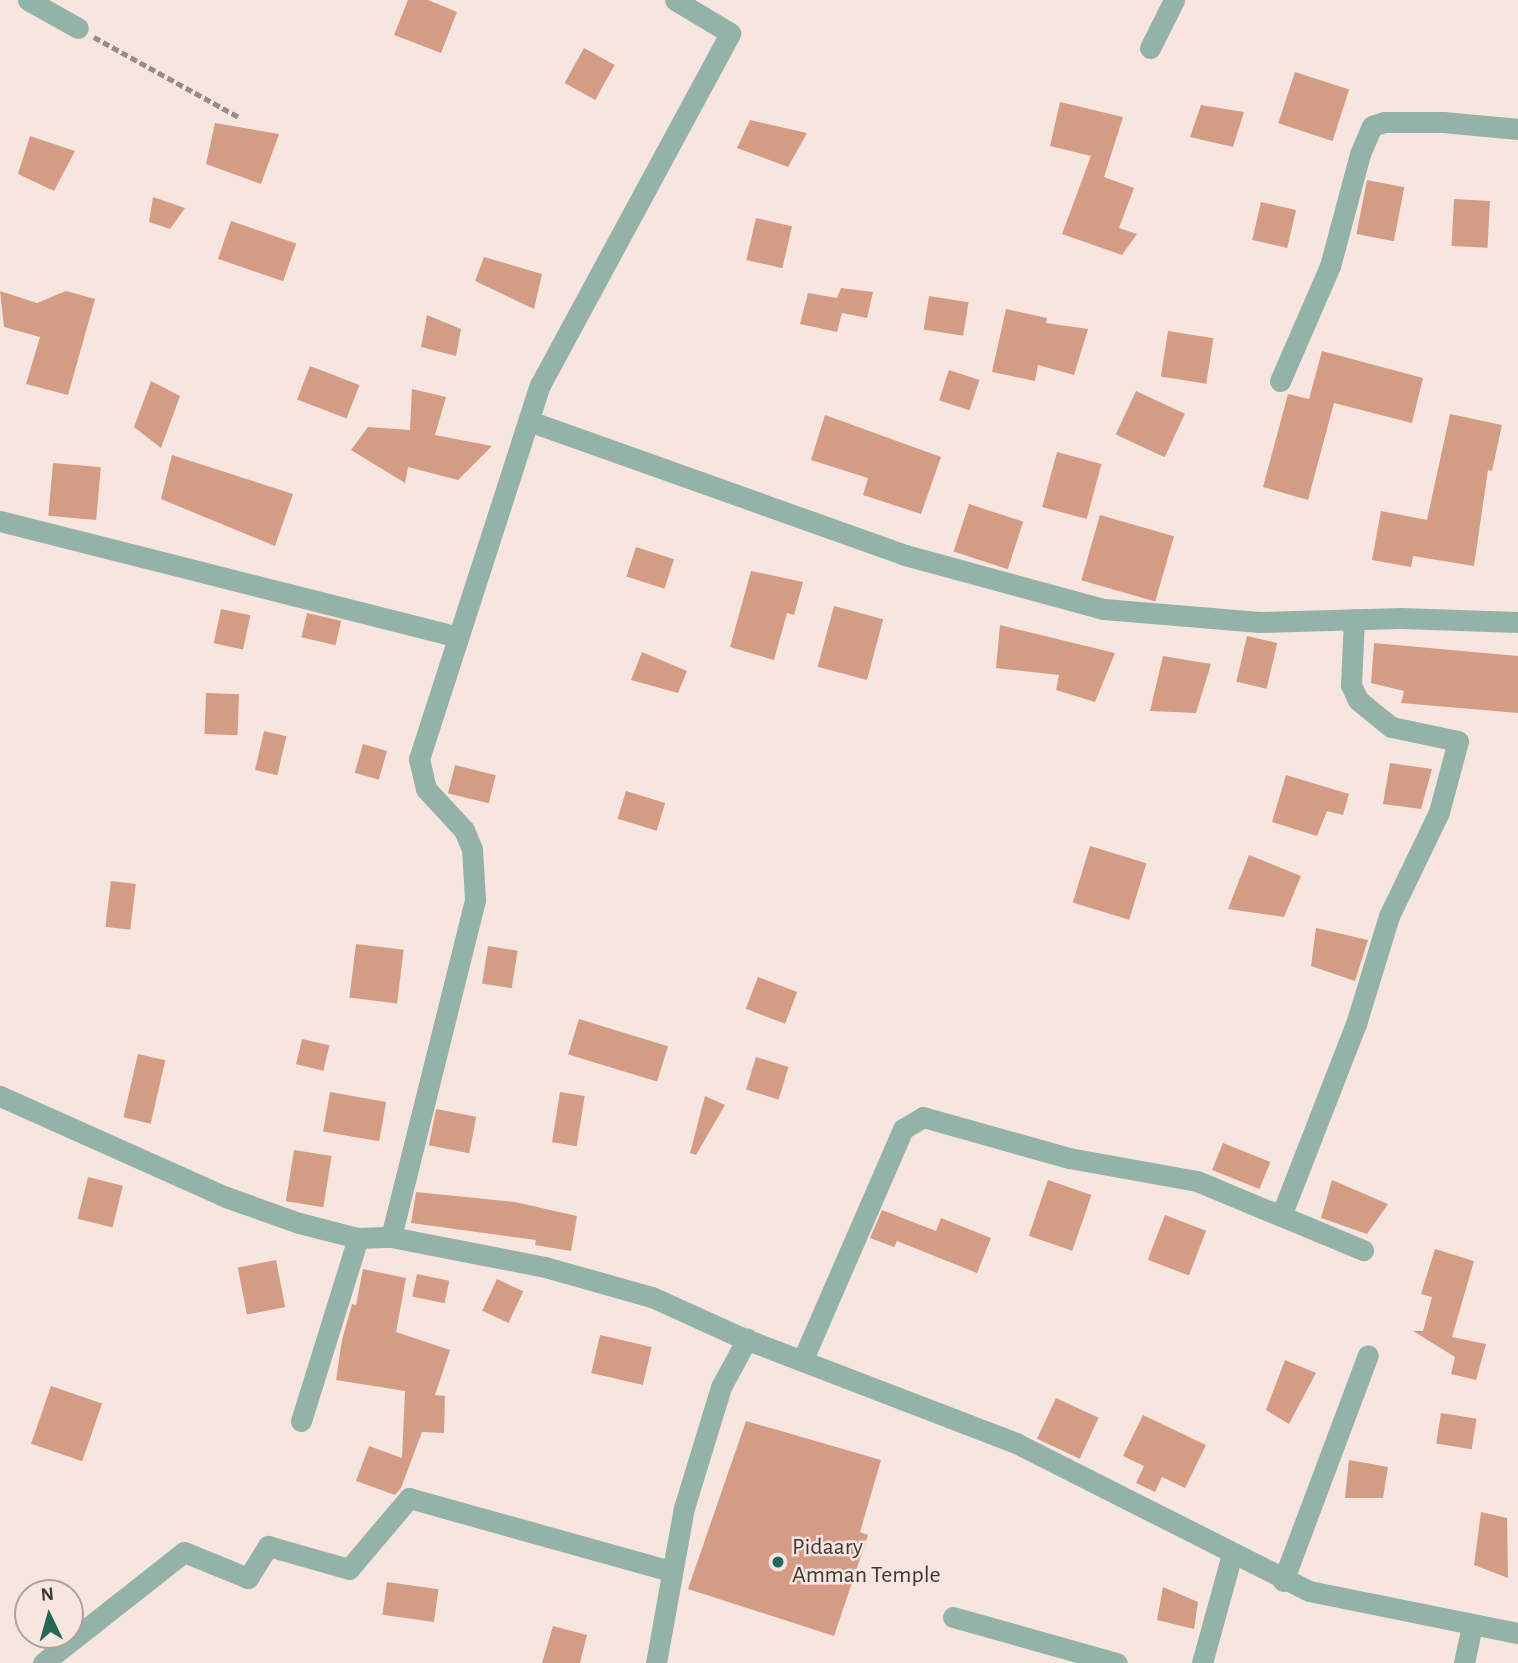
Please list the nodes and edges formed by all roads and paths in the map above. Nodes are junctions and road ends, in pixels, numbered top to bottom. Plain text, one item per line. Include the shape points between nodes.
1 (28, 0) edge
2 (675, 0) edge
3 (1174, 0) edge
4 (78, 28) joint
5 (1150, 48) dead end
6 (239, 117) dead end
7 (1518, 129) edge
8 (1280, 381) dead end
9 (529, 421) junction
10 (0, 521) edge
11 (1354, 620) junction
12 (1518, 622) edge
13 (458, 637) junction
14 (0, 1096) edge
15 (1281, 1216) junction
16 (391, 1237) junction
17 (358, 1238) junction
18 (1363, 1250) dead end
19 (747, 1339) junction
20 (1368, 1354) dead end
21 (803, 1359) junction
22 (301, 1421) dead end
23 (1232, 1554) junction
24 (671, 1571) junction
25 (1283, 1581) junction
26 (953, 1617) dead end
27 (1472, 1626) junction
28 (1518, 1633) edge
29 (43, 1663) edge
30 (656, 1663) edge
31 (1117, 1663) edge
32 (1202, 1663) edge
33 (1464, 1663) edge

1 - 4 street
2 - 9 street via 730,33 540,385
3 - 5 street
4 - 6 path
7 - 8 street via 1443,122 1372,126 1330,266
9 - 11 street via 905,555 1104,609 1259,622
9 - 13 street
10 - 13 street
11 - 12 street
11 - 15 street via 1351,685 1358,700 1391,727 1458,741 1440,812 1389,916 1356,1024
13 - 16 street via 419,759 426,789 464,830 472,849 475,899
14 - 17 street via 226,1197
15 - 18 street
15 - 21 street via 1197,1181 1069,1158 923,1117 903,1129
16 - 17 street
16 - 19 street via 545,1267 638,1293
17 - 22 street
19 - 21 street
19 - 24 street via 721,1387 684,1508
20 - 25 street
21 - 23 street via 1077,1470
23 - 25 street
23 - 32 street
24 - 29 street via 409,1498 349,1569 268,1546 248,1578 184,1552
24 - 30 street
25 - 27 street via 1352,1603
26 - 31 street
27 - 28 street
27 - 33 street

